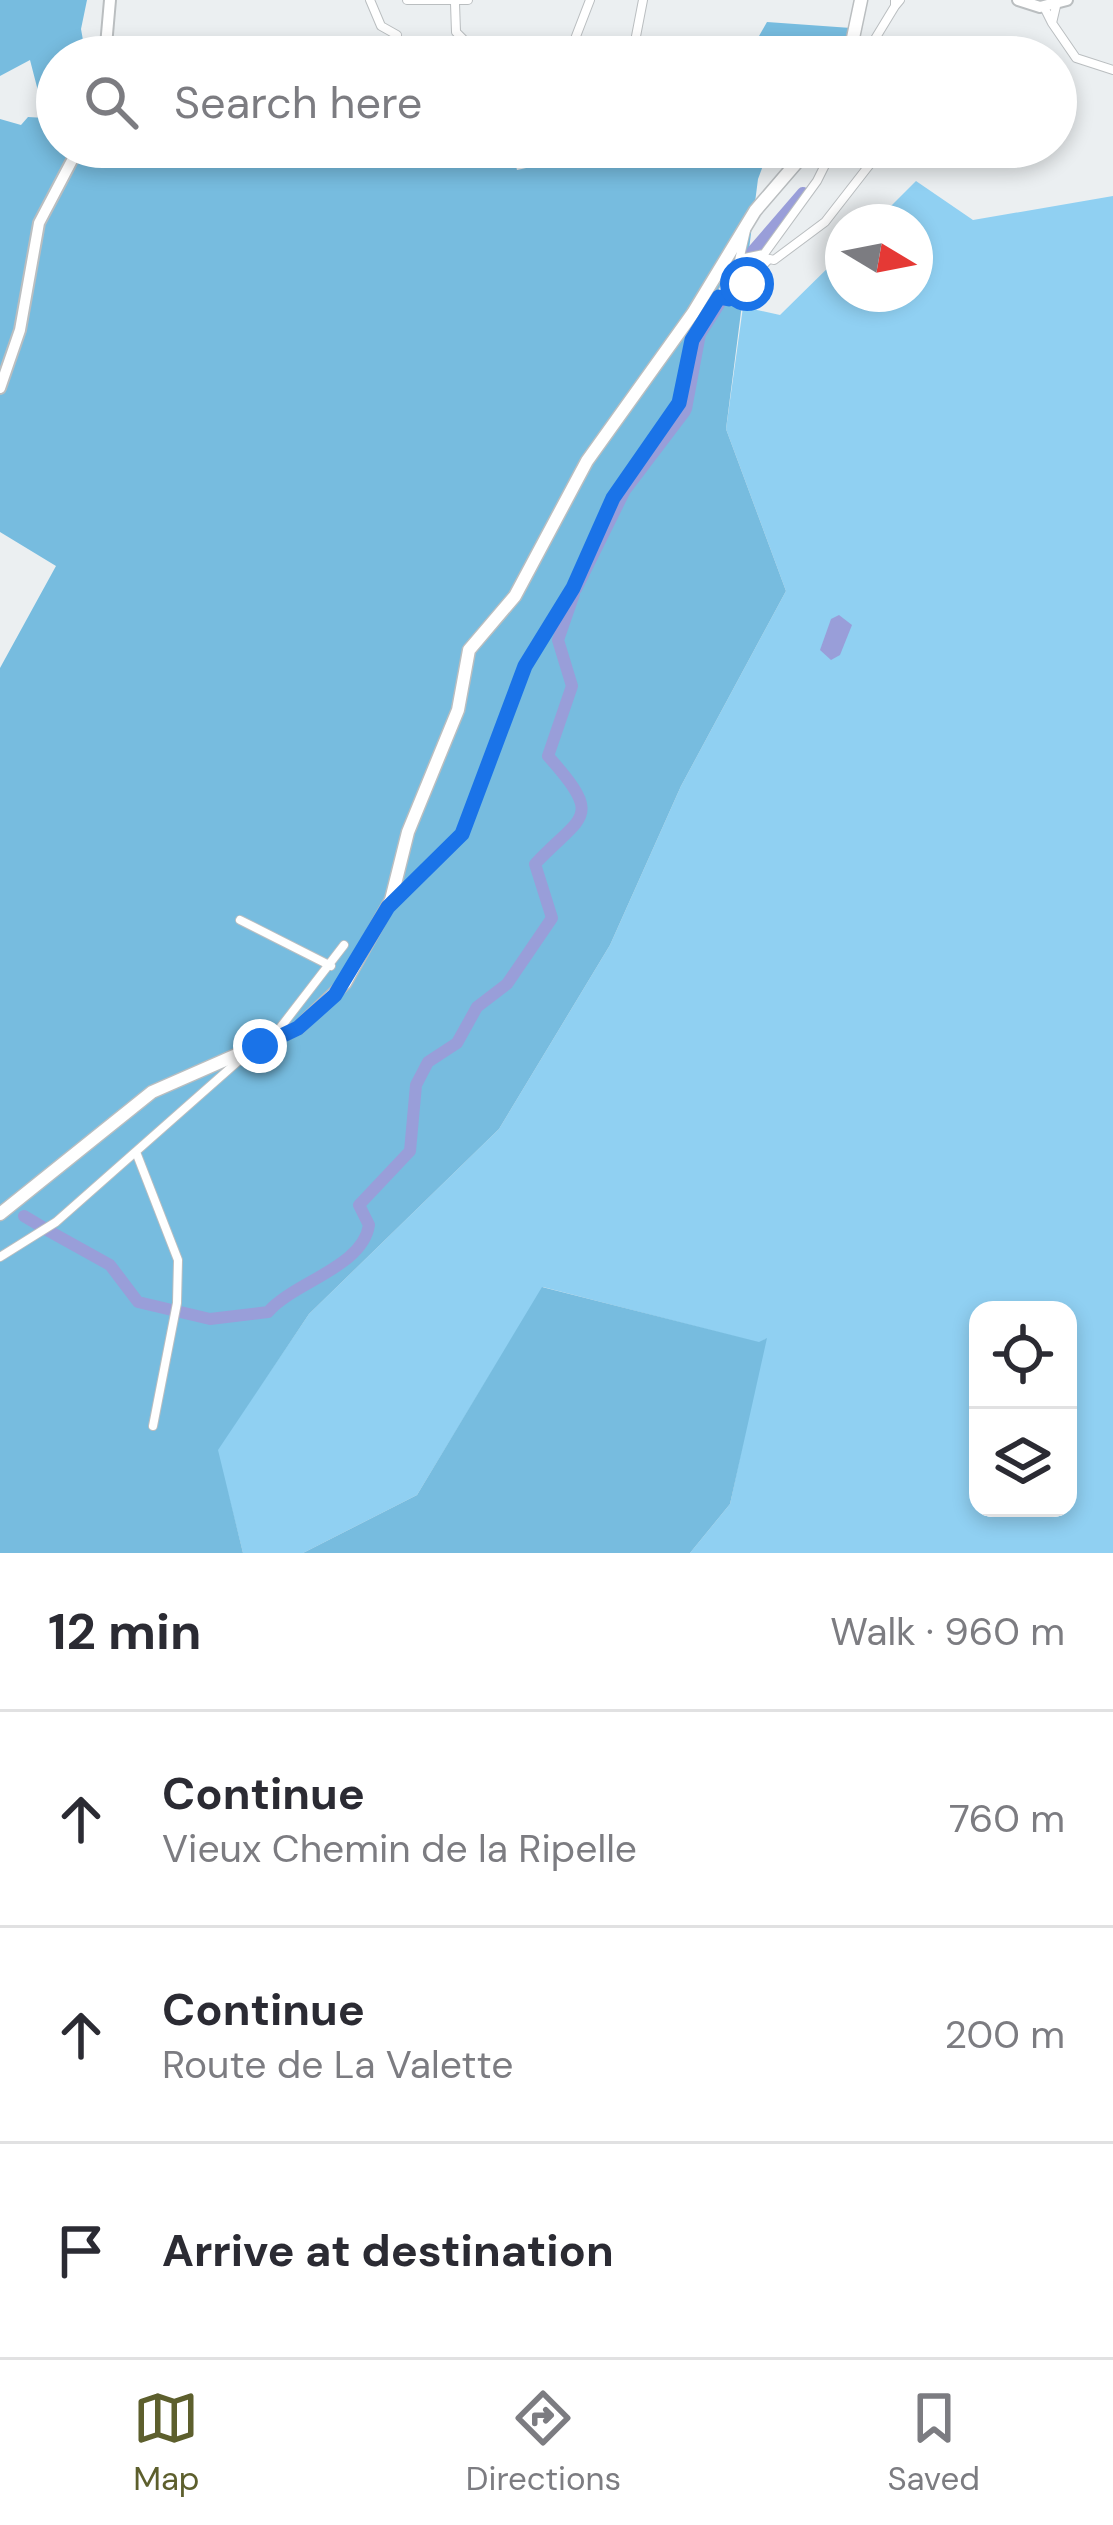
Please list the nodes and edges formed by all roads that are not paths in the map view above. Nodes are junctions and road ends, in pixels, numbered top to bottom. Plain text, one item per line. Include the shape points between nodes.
1 (110, 0) edge
2 (370, 0) edge
3 (407, 0) edge
4 (468, 0) edge
5 (590, 0) edge
6 (643, 0) edge
7 (1018, 0) edge
8 (857, 2) edge
9 (897, 2) edge
10 (455, 3) junction
11 (1050, 3) edge
12 (398, 35) dead end
13 (107, 36) edge
14 (460, 36) edge
15 (576, 36) edge
16 (636, 36) edge
17 (851, 36) edge
18 (855, 36) edge
19 (877, 36) edge
20 (1061, 36) edge
21 (1077, 58) edge
22 (1113, 70) edge
23 (68, 168) edge
24 (793, 168) edge
25 (822, 168) edge
26 (867, 168) edge
27 (744, 228) junction
28 (764, 258) junction
29 (745, 260) junction
30 (722, 298) junction
31 (0, 388) edge
32 (385, 906) junction
33 (240, 920) dead end
34 (344, 945) dead end
35 (331, 966) junction
36 (270, 1041) junction
37 (245, 1051) junction
38 (136, 1152) junction
39 (0, 1214) edge
40 (0, 1257) edge
41 (153, 1426) dead end

1 - 13 street
2 - 12 street via 381,26
3 - 10 street
4 - 10 street
5 - 15 street
6 - 16 street
7 - 11 street
8 - 17 main road
8 - 18 main road
9 - 19 street
10 - 14 street
11 - 20 street
21 - 22 street
23 - 31 street via 40,219 20,330
24 - 27 main road
25 - 28 street
26 - 28 street via 825,222
27 - 29 street
27 - 32 main road via 587,460 515,596 469,650 458,710
28 - 29 street
28 - 30 street via 758,274
29 - 30 street
30 - 32 street via 692,340 679,403 613,498 573,588 525,666 462,834
32 - 36 main road via 345,983 320,1011
33 - 35 street
34 - 35 street
35 - 36 street
36 - 37 main road
37 - 38 street
37 - 39 main road via 152,1092
38 - 40 street via 56,1222
38 - 41 street via 178,1260

